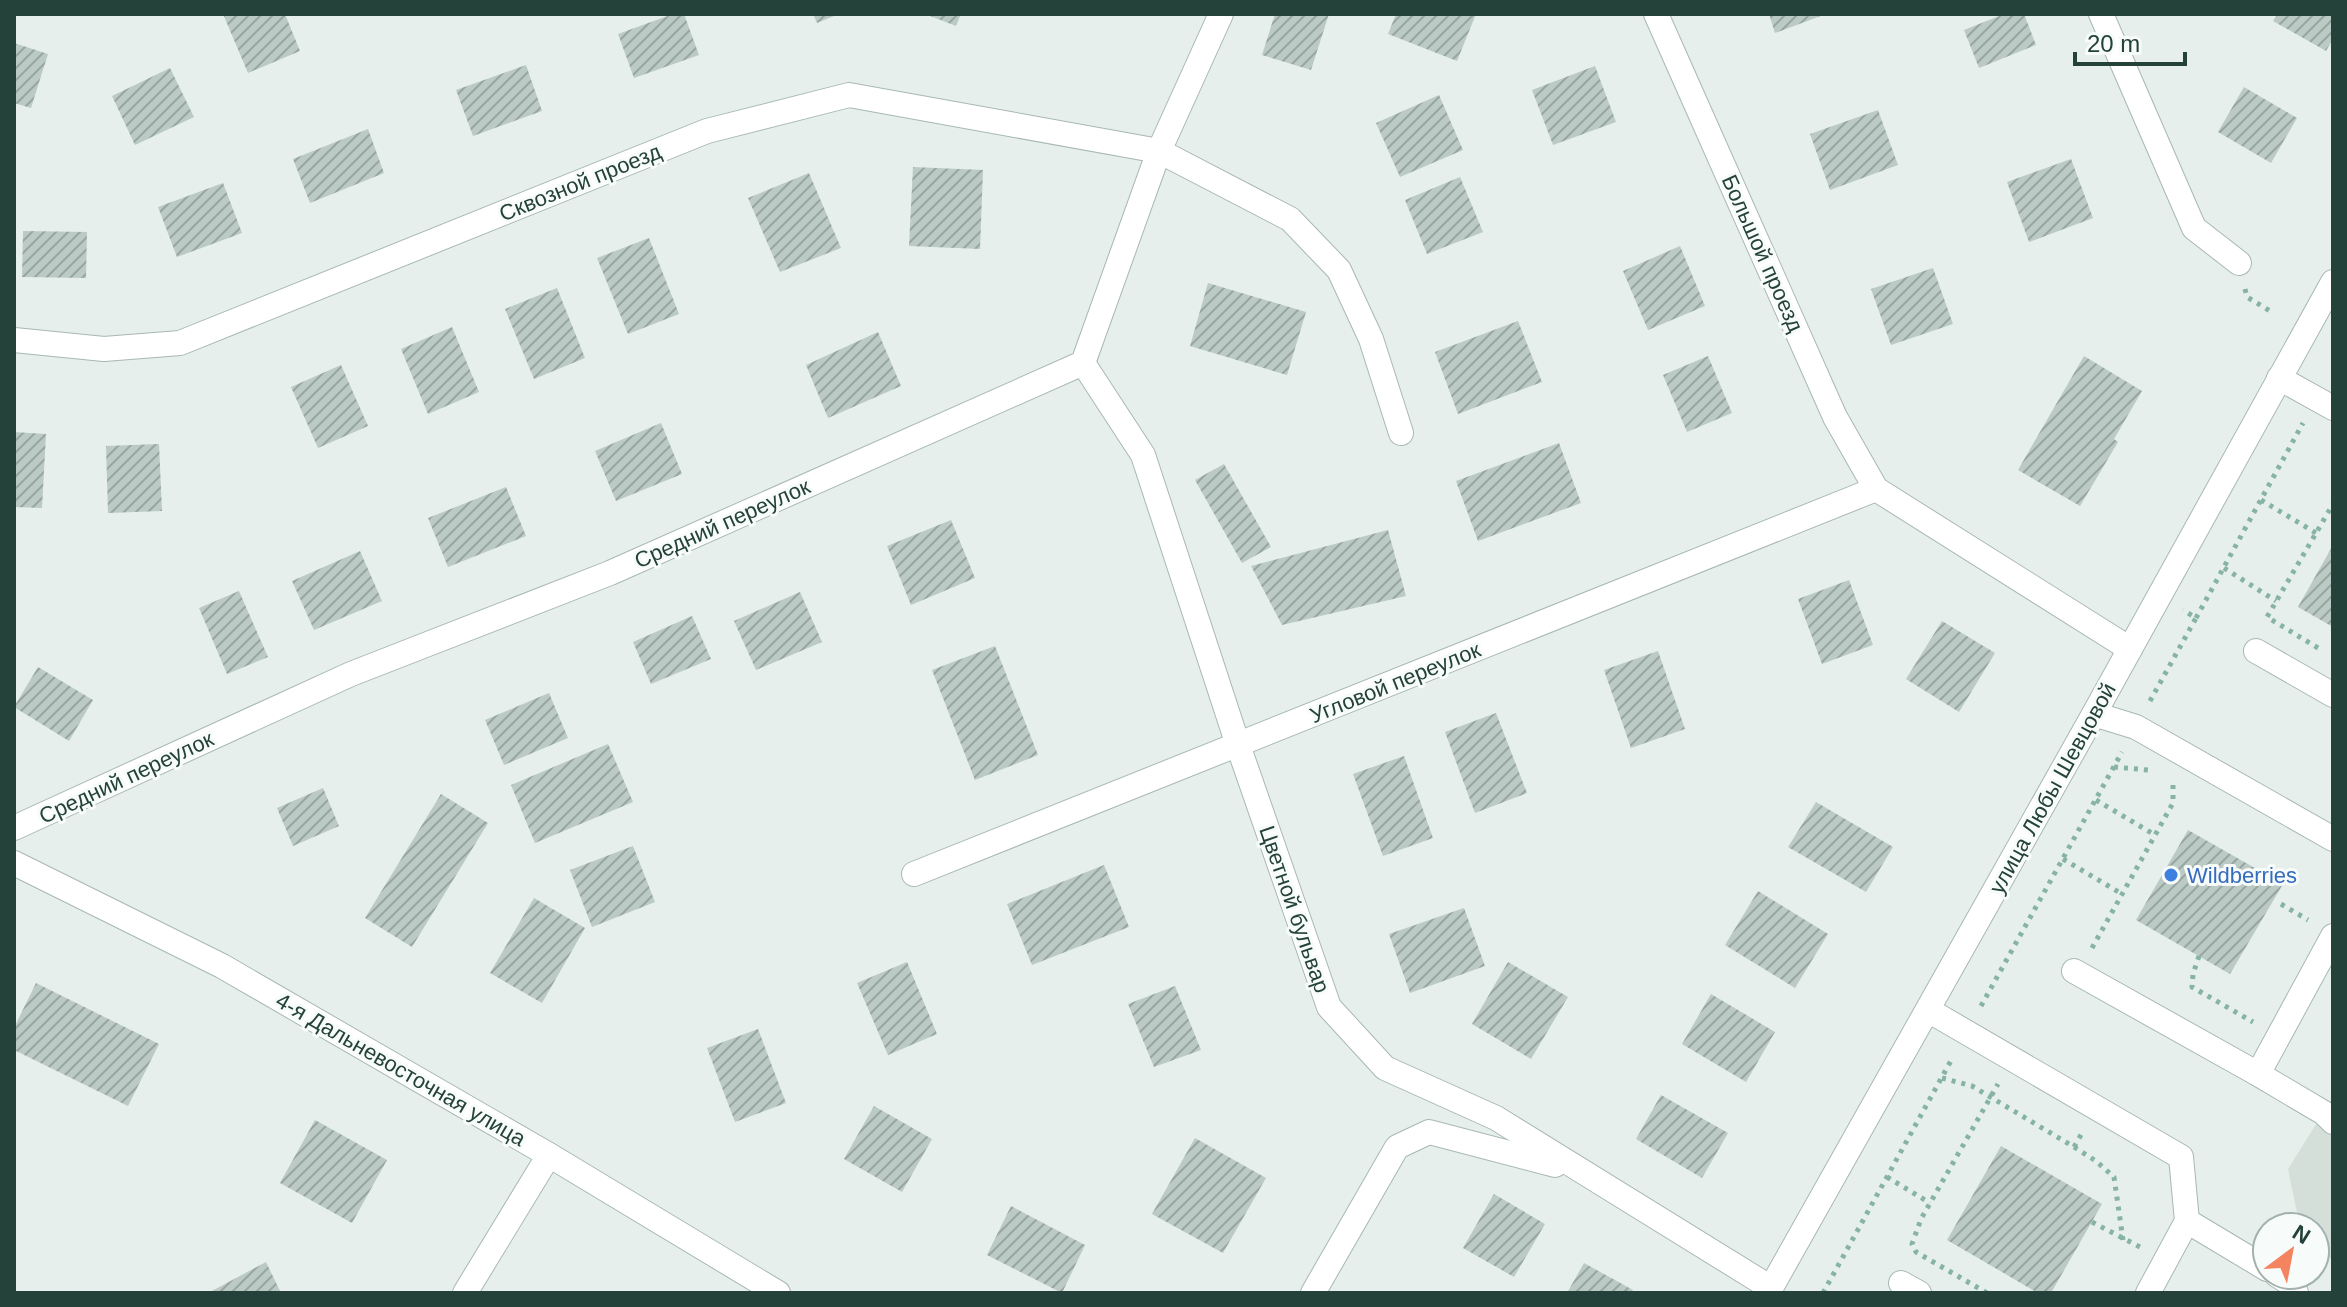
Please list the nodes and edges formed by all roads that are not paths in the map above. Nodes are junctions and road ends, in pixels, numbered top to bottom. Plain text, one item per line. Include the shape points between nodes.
1 (1221, 14) edge
2 (1656, 14) edge
3 (2101, 14) edge
4 (1159, 151) junction
5 (2239, 263) dead end
6 (2333, 282) edge
7 (14, 340) edge
8 (1083, 363) junction
9 (2279, 378) junction
10 (2325, 404) edge
11 (1401, 433) dead end
12 (1876, 489) junction
13 (2130, 649) junction
14 (2256, 651) dead end
15 (2333, 695) edge
16 (2094, 714) junction
17 (1238, 745) junction
18 (14, 828) edge
19 (2333, 839) edge
20 (15, 868) edge
21 (914, 874) dead end
22 (2333, 936) edge
23 (2076, 972) road end
24 (1928, 1010) junction
25 (2258, 1074) junction
26 (2333, 1122) edge
27 (549, 1155) junction
28 (1581, 1171) junction
29 (2187, 1221) junction
30 (2251, 1259) edge
31 (1769, 1290) edge
32 (465, 1293) edge
33 (778, 1293) edge
34 (1313, 1293) edge
35 (2148, 1293) edge

1 - 4 street
2 - 12 street, Большой проезд via 1835,417
3 - 5 street via 2194,228
4 - 7 street, Сквозной проезд via 849,95 707,131 180,343 104,349
4 - 8 street
4 - 11 street via 1290,219 1339,270 1371,339
6 - 9 street, улица Любы Шевцовой
8 - 17 street, Цветной бульвар via 1143,455
8 - 18 street, Средний переулок via 610,573 351,674
9 - 10 street
9 - 13 street, улица Любы Шевцовой
12 - 13 street
12 - 17 street, Угловой переулок
13 - 16 street, улица Любы Шевцовой
14 - 15 street
16 - 19 street via 2136,727
16 - 24 street, улица Любы Шевцовой
17 - 21 street, Угловой переулок
17 - 28 street, Цветной бульвар via 1329,1007 1385,1068 1496,1118
20 - 27 street, 4-я Дальневосточная улица via 222,966
22 - 25 street
23 - 25 street
24 - 29 street via 2181,1157
24 - 31 street, улица Любы Шевцовой
25 - 26 street
27 - 32 street
27 - 33 street, 4-я Дальневосточная улица
28 - 31 street, Цветной бульвар
28 - 34 street via 1429,1132 1397,1147
29 - 30 street
29 - 35 street

